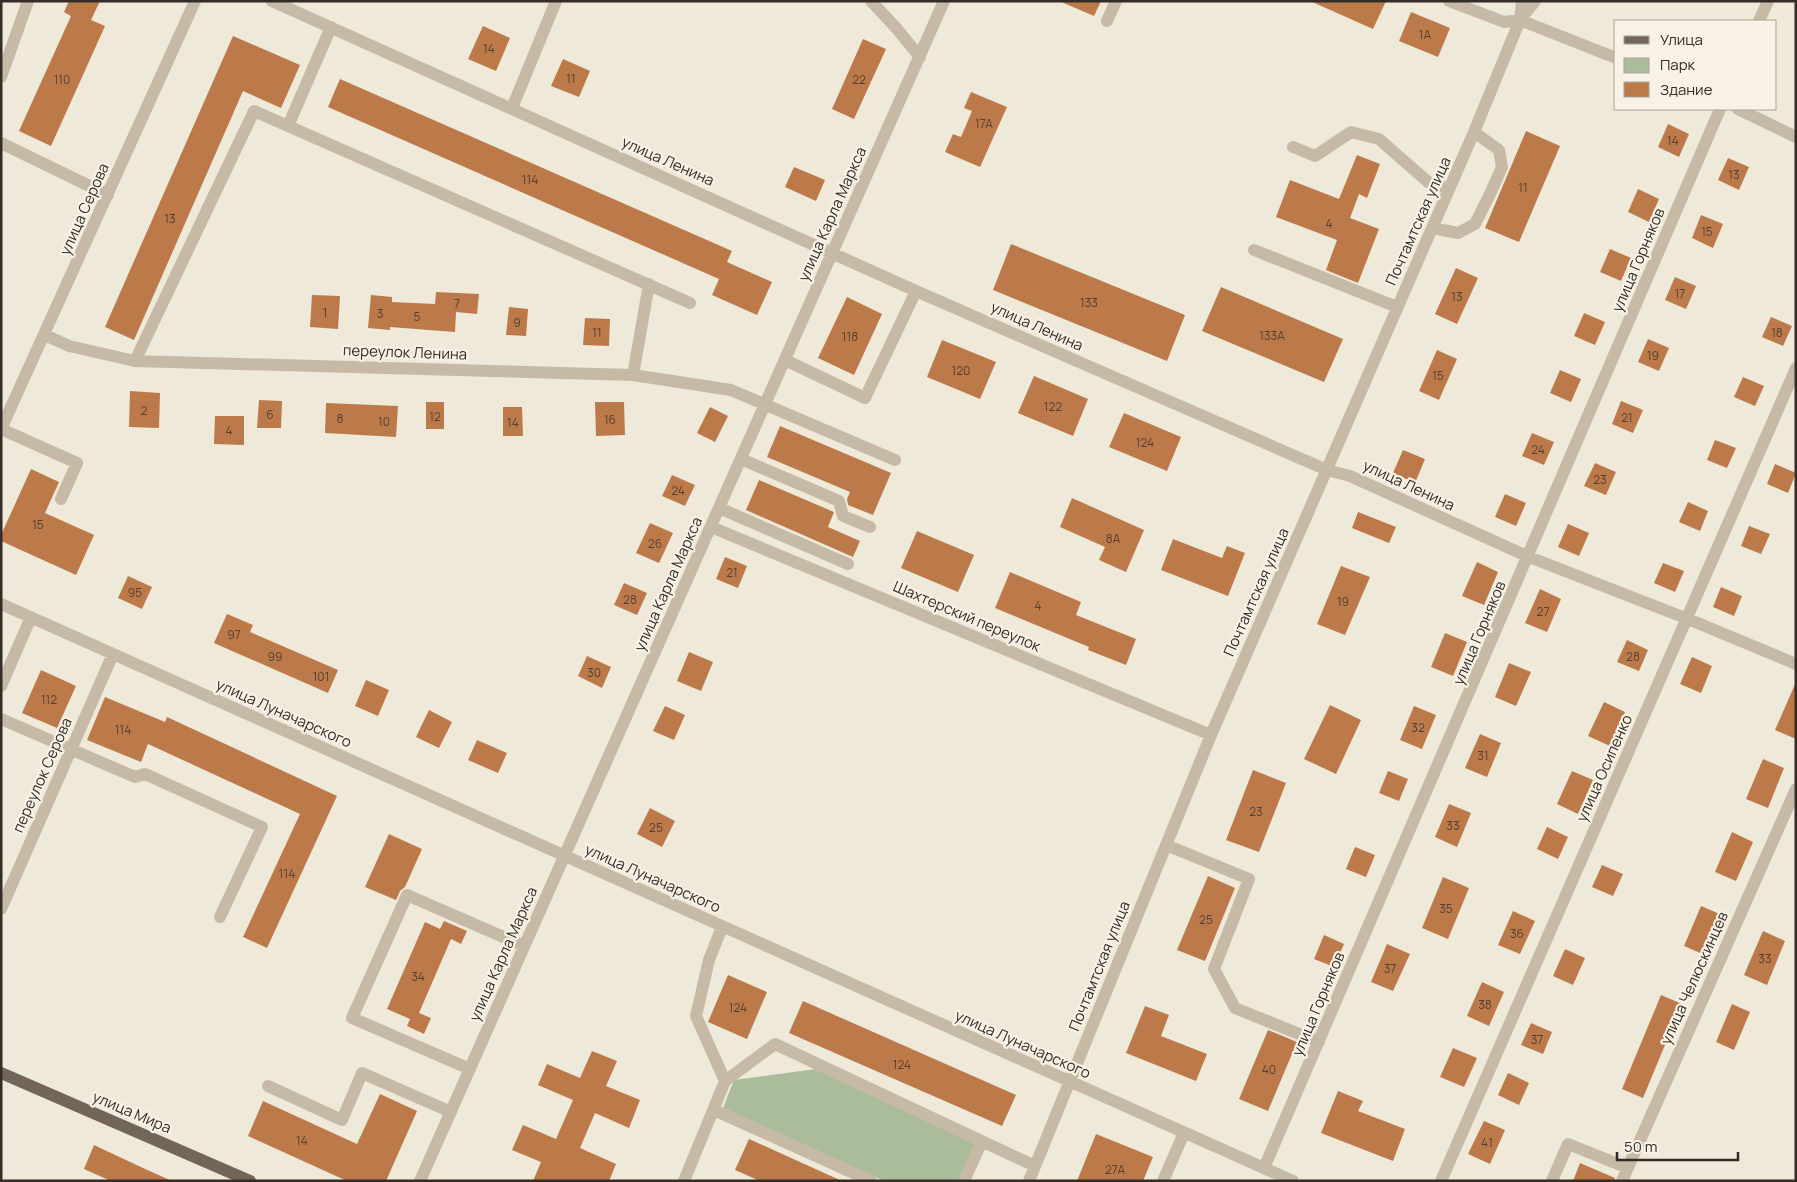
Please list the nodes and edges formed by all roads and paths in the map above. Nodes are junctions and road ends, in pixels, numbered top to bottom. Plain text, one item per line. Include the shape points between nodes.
1 (28, 1) edge
2 (195, 1) edge
3 (272, 1) edge
4 (556, 1) edge
5 (872, 1) edge
6 (944, 1) edge
7 (1116, 1) edge
8 (1449, 1) edge
9 (1522, 1) edge
10 (1535, 1) edge
11 (1768, 1) edge
12 (1520, 20) junction
13 (1759, 20) edge
14 (1107, 21) dead end
15 (332, 28) junction
16 (920, 57) junction
17 (1614, 57) edge
18 (1, 77) edge
19 (512, 108) junction
20 (1720, 110) edge
21 (1740, 110) edge
22 (288, 126) junction
23 (1474, 132) junction
24 (1796, 137) edge
25 (1, 143) edge
26 (1293, 147) dead end
27 (1449, 189) junction
28 (108, 195) junction
29 (1432, 228) junction
30 (1254, 250) dead end
31 (833, 253) junction
32 (649, 284) junction
33 (916, 290) junction
34 (690, 303) dead end
35 (1398, 307) junction
36 (45, 335) junction
37 (785, 360) junction
38 (136, 361) junction
39 (1796, 368) edge
40 (633, 375) junction
41 (765, 405) junction
42 (1, 429) edge
43 (741, 459) junction
44 (895, 460) dead end
45 (1327, 470) junction
46 (61, 498) dead end
47 (719, 508) junction
48 (711, 527) junction
49 (870, 527) dead end
50 (1529, 557) junction
51 (848, 564) dead end
52 (1, 604) edge
53 (31, 617) junction
54 (1688, 619) junction
55 (113, 654) junction
56 (1796, 664) edge
57 (1, 686) edge
58 (1, 719) edge
59 (1211, 735) junction
60 (71, 750) junction
61 (1796, 789) edge
62 (1166, 845) junction
63 (564, 856) junction
64 (1, 909) edge
65 (220, 917) dead end
66 (722, 927) junction
67 (524, 946) junction
68 (1319, 1042) junction
69 (470, 1070) junction
70 (1, 1073) edge
71 (726, 1081) junction
72 (1071, 1082) junction
73 (268, 1086) dead end
74 (714, 1110) junction
75 (451, 1112) junction
76 (1184, 1133) junction
77 (982, 1141) junction
78 (1036, 1166) junction
79 (1264, 1168) junction
80 (1628, 1168) junction
81 (250, 1181) edge
82 (420, 1181) edge
83 (684, 1181) edge
84 (871, 1181) edge
85 (964, 1181) edge
86 (1029, 1181) edge
87 (1163, 1181) edge
88 (1293, 1181) edge
89 (1441, 1181) edge
90 (1552, 1181) edge
91 (1622, 1181) edge

1 - 18 street
2 - 28 street, улица Серова
3 - 15 street, улица Ленина
4 - 19 street
5 - 16 street
6 - 16 street, улица Карла Маркса
7 - 14 street
8 - 12 street via 1504,22
9 - 12 street
10 - 12 street
11 - 13 street
12 - 17 street
12 - 23 street, Почтамтская улица
15 - 19 street, улица Ленина
15 - 22 street
16 - 31 street, улица Карла Маркса
19 - 31 street, улица Ленина
20 - 50 street, улица Горняков
21 - 24 street
22 - 32 street
22 - 38 street via 254,111
23 - 27 street, Почтамтская улица
23 - 29 street via 1499,150 1502,167 1475,224 1458,233
25 - 28 street
26 - 27 street via 1316,156 1351,132 1379,139 1428,182
27 - 29 street, Почтамтская улица
28 - 36 street, улица Серова
29 - 35 street, Почтамтская улица
30 - 35 street
31 - 33 street, улица Ленина
31 - 37 street, улица Карла Маркса
32 - 34 street
32 - 40 street
33 - 37 street via 865,398
33 - 45 street, улица Ленина
35 - 45 street, Почтамтская улица
36 - 38 street, переулок Ленина via 69,346
36 - 42 street, улица Серова
37 - 41 street, улица Карла Маркса
38 - 40 street, переулок Ленина
39 - 54 street, улица Осипенко
40 - 41 street, переулок Ленина via 731,390
41 - 43 street, улица Карла Маркса
41 - 44 street, переулок Ленина
42 - 46 street via 77,463
43 - 47 street, улица Карла Маркса
43 - 49 street via 839,501 843,516
45 - 50 street, улица Ленина via 1350,476
45 - 59 street, Почтамтская улица
47 - 48 street, улица Карла Маркса
47 - 51 street
48 - 59 street, Шахтерский переулок
48 - 63 street, улица Карла Маркса
50 - 54 street, улица Ленина
50 - 68 street, улица Горняков
52 - 53 street, улица Луначарского
53 - 55 street, улица Луначарского
53 - 57 street
54 - 56 street, улица Ленина
54 - 89 street, улица Осипенко
55 - 60 street, переулок Серова
55 - 63 street, улица Луначарского
58 - 60 street
59 - 62 street, Почтамтская улица
60 - 64 street, переулок Серова
60 - 65 street via 135,777 145,774 262,826
61 - 80 street, улица Челюскинцев
62 - 68 street via 1249,879 1214,969 1235,1008
62 - 72 street, Почтамтская улица
63 - 66 street, улица Луначарского
63 - 67 street, улица Карла Маркса
66 - 71 street via 709,960 696,1016
66 - 72 street, улица Луначарского
67 - 69 street, улица Карла Маркса
67 - 69 street via 407,895 352,1018
68 - 79 street, улица Горняков
69 - 75 street, улица Карла Маркса
70 - 81 main road, улица Мира
71 - 74 street
71 - 77 street via 775,1044
72 - 76 street, улица Луначарского
72 - 78 street, Почтамтская улица
73 - 75 street via 342,1120 362,1073
74 - 83 street
74 - 84 street
75 - 82 street, улица Карла Маркса
76 - 79 street, улица Луначарского
76 - 87 street
77 - 78 street
77 - 85 street
78 - 86 street, Почтамтская улица
79 - 88 street, улица Луначарского
80 - 90 street via 1568,1144
80 - 91 street, улица Челюскинцев

